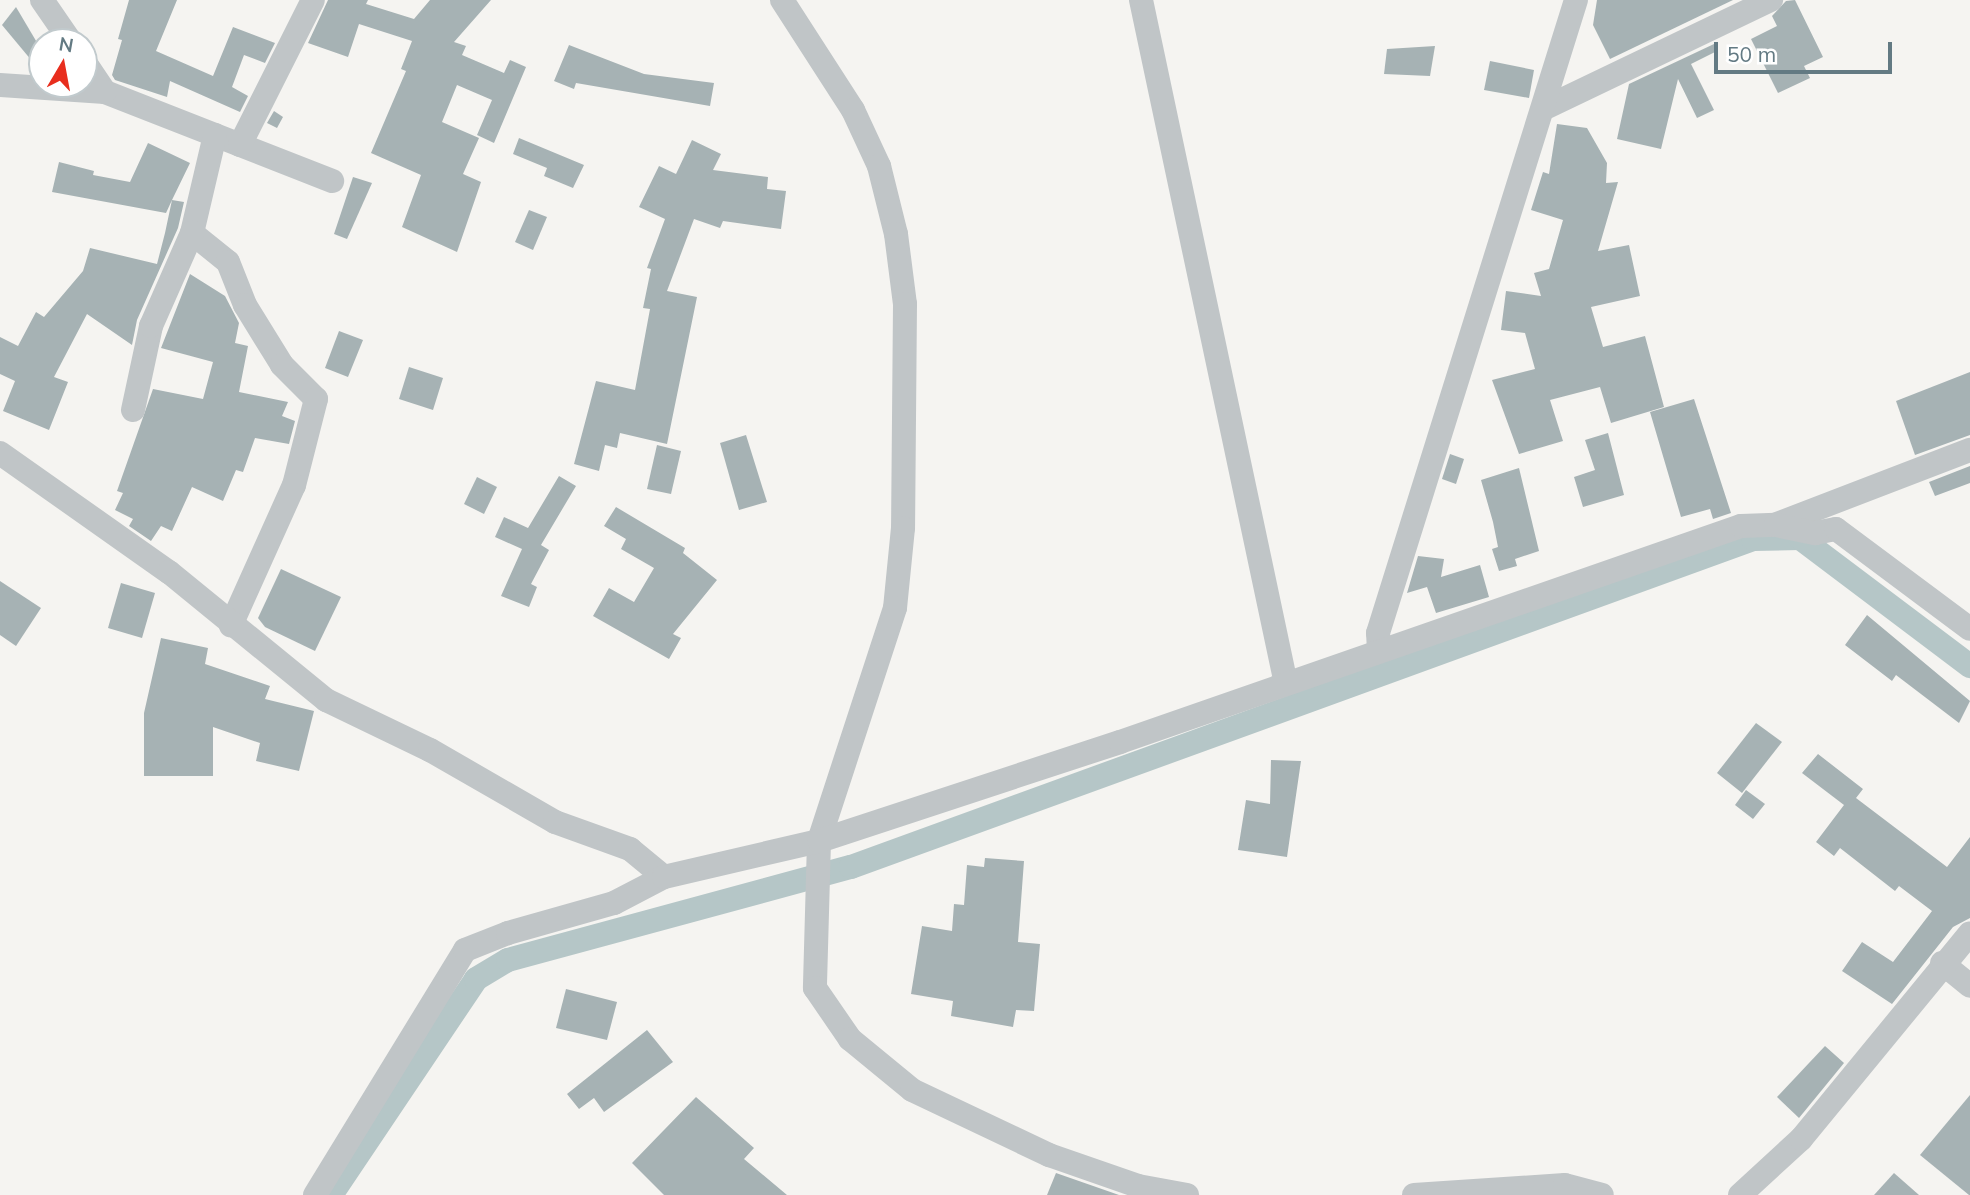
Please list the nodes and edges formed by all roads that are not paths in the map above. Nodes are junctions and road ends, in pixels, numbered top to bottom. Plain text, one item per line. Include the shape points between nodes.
1 (42, 0) edge
2 (313, 0) edge
3 (782, 0) edge
4 (1141, 0) edge
5 (1576, 0) edge
6 (1771, 0) edge
7 (61, 28) edge
8 (98, 82) edge
9 (0, 85) edge
10 (105, 92) junction
11 (1544, 109) junction
12 (215, 135) junction
13 (240, 145) junction
14 (332, 181) dead end
15 (192, 233) junction
16 (133, 410) dead end
17 (1970, 450) edge
18 (0, 453) edge
19 (1776, 524) junction
20 (232, 625) junction
21 (1970, 629) edge
22 (1379, 651) junction
23 (1286, 684) junction
24 (819, 841) junction
25 (664, 877) junction
26 (1970, 933) edge
27 (1942, 962) junction
28 (1970, 986) edge
29 (1747, 1193) edge
30 (315, 1195) edge
31 (1187, 1195) edge
32 (1414, 1195) edge
33 (1602, 1195) edge

1 - 7 street
2 - 13 street
3 - 24 street via 853,110 879,166 896,234 905,304 903,528 895,607
4 - 23 street
5 - 11 street
6 - 11 street
8 - 10 street
9 - 10 street
10 - 12 street
11 - 22 street via 1378,633
12 - 13 street
12 - 15 street
13 - 14 street
15 - 16 street via 151,326
15 - 20 street via 228,262 245,305 282,365 316,399 294,485
17 - 19 street
18 - 20 street via 169,572
19 - 21 street via 1815,533 1836,529
19 - 22 street via 1741,526
20 - 25 street via 326,700 430,750 555,822 630,849
22 - 23 street
23 - 24 street
24 - 25 street
24 - 31 street via 814,988 850,1039 912,1090 1049,1155 1138,1186
25 - 30 street via 614,903 465,950
26 - 27 street
27 - 28 street
27 - 29 street via 1801,1139
32 - 33 street via 1565,1185

